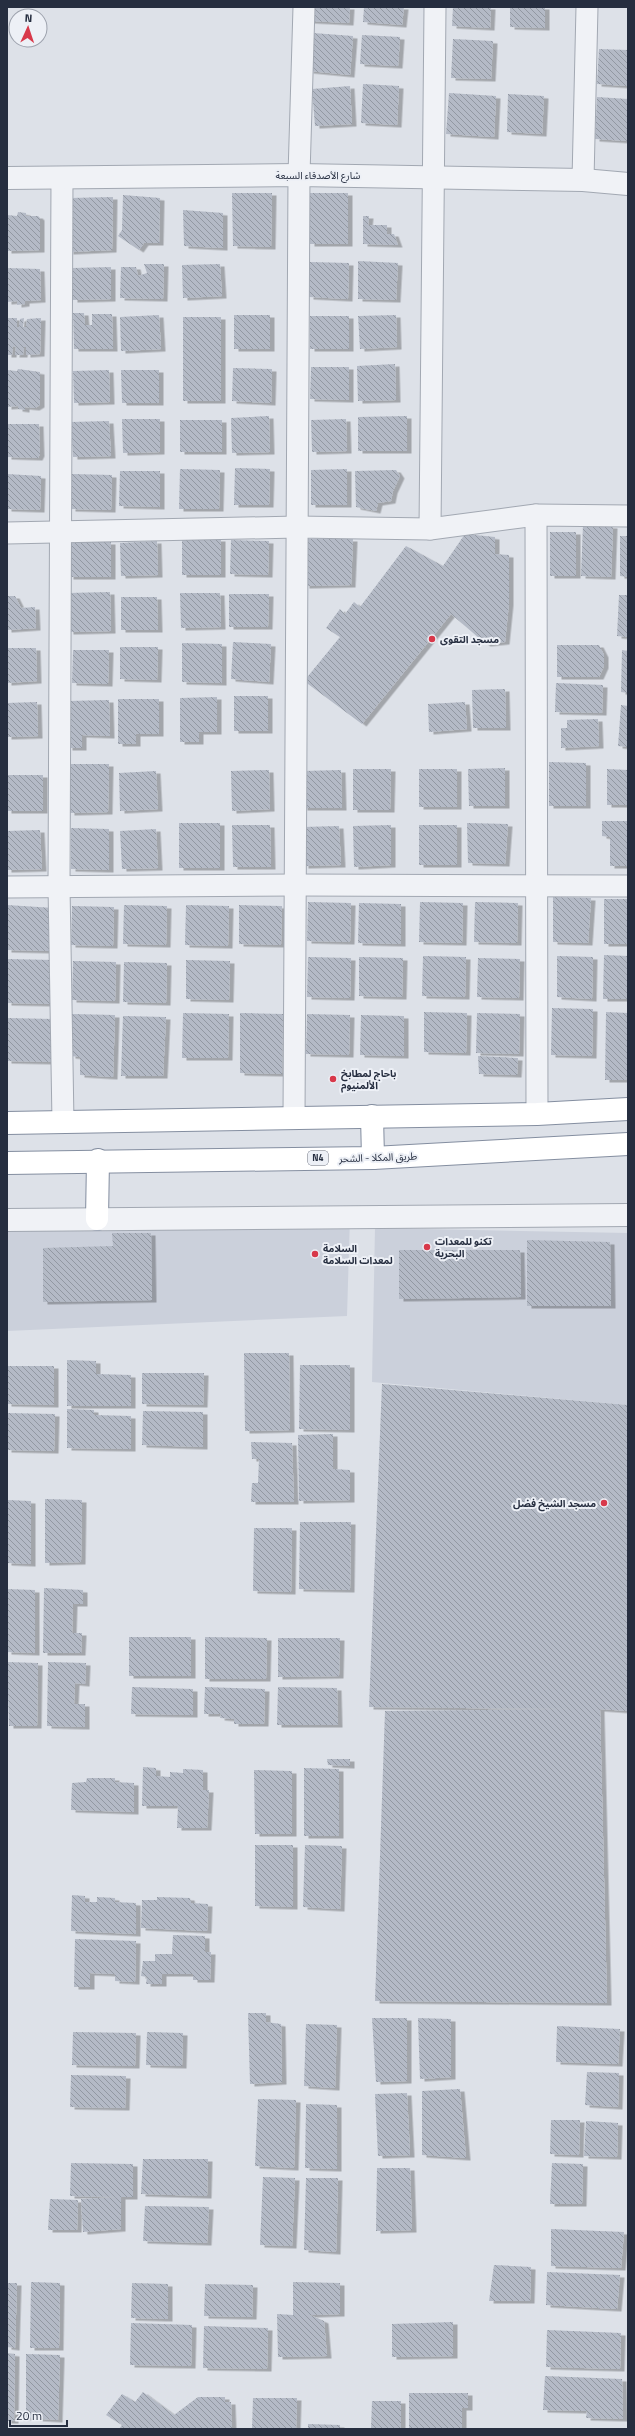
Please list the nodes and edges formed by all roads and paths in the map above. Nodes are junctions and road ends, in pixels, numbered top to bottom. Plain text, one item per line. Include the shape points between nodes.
1 (304, 7) edge
2 (435, 7) edge
3 (587, 7) edge
4 (299, 175) junction
5 (432, 177) junction
6 (7, 178) edge
7 (62, 178) junction
8 (583, 180) junction
9 (628, 184) edge
10 (536, 515) junction
11 (628, 516) edge
12 (297, 527) junction
13 (430, 529) junction
14 (59, 532) junction
15 (7, 533) edge
16 (296, 885) junction
17 (59, 886) junction
18 (536, 886) junction
19 (628, 886) edge
20 (7, 887) edge
21 (628, 1110) edge
22 (537, 1114) junction
23 (372, 1116) junction
24 (294, 1118) junction
25 (64, 1122) junction
26 (7, 1123) edge
27 (628, 1144) edge
28 (373, 1158) junction
29 (98, 1160) junction
30 (7, 1163) edge
31 (628, 1215) edge
32 (7, 1220) edge
33 (97, 1220) junction

1 - 4 street
2 - 5 street
3 - 8 street
4 - 5 street, شارع الأصدقاء السبعة
4 - 7 street, شارع الأصدقاء السبعة
4 - 12 street
5 - 8 street, شارع الأصدقاء السبعة
5 - 13 street
6 - 7 street, شارع الأصدقاء السبعة
7 - 14 street
8 - 9 street, شارع الأصدقاء السبعة
10 - 11 street
10 - 13 street
10 - 18 street
12 - 13 street
12 - 14 street
12 - 16 street
14 - 15 street
14 - 17 street
16 - 17 street
16 - 18 street
16 - 24 street
17 - 20 street
17 - 25 street
18 - 19 street
18 - 22 street
21 - 22 highway
22 - 23 highway
23 - 24 highway
23 - 28 highway
24 - 25 highway
25 - 26 highway
27 - 28 highway, طريق المكلا - الشحر / N4
28 - 29 highway, طريق المكلا - الشحر / N4
29 - 30 highway, طريق المكلا - الشحر / N4
29 - 33 highway
31 - 33 street
32 - 33 street

